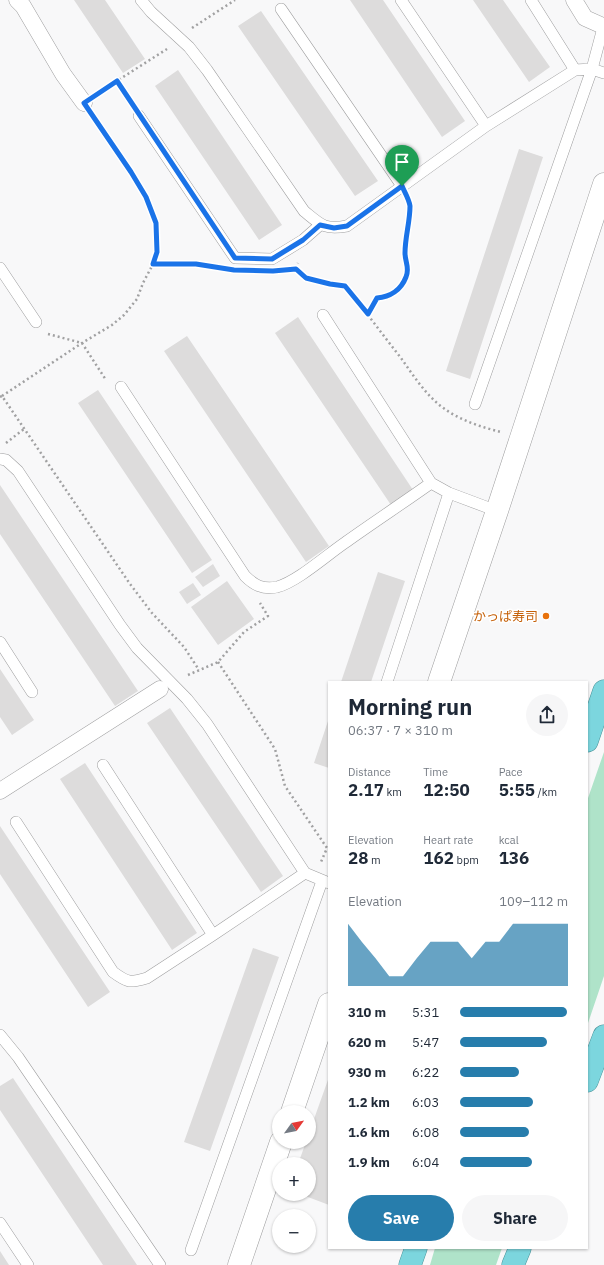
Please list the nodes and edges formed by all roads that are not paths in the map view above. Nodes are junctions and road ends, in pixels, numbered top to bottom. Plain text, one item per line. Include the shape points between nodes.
1 (17, 0) edge
2 (141, 0) edge
3 (401, 0) edge
4 (531, 0) edge
5 (574, 0) edge
6 (281, 9) dead end
7 (604, 25) edge
8 (592, 69) junction
9 (575, 70) junction
10 (604, 73) edge
11 (84, 103) road end
12 (139, 116) road end
13 (486, 126) junction
14 (604, 184) edge
15 (402, 186) junction
16 (320, 225) junction
17 (0, 268) edge
18 (323, 315) dead end
19 (36, 322) road end
20 (121, 387) road end
21 (475, 404) dead end
22 (0, 458) edge
23 (431, 483) junction
24 (449, 493) junction
25 (497, 511) junction
26 (0, 642) edge
27 (387, 681) edge
28 (439, 681) edge
29 (160, 689) dead end
30 (604, 691) edge
31 (32, 692) dead end
32 (588, 738) edge
33 (103, 765) dead end
34 (0, 791) edge
35 (16, 822) dead end
36 (305, 873) junction
37 (326, 882) edge
38 (213, 936) junction
39 (328, 1007) edge
40 (0, 1036) edge
41 (604, 1036) edge
42 (588, 1078) edge
43 (294, 1105) edge
44 (280, 1149) edge
45 (0, 1223) edge
46 (416, 1249) edge
47 (520, 1249) edge
48 (191, 1250) dead end
49 (28, 1265) edge
50 (160, 1265) edge
51 (239, 1265) edge
52 (410, 1265) edge
53 (513, 1265) edge

1 - 11 street
2 - 16 lane via 194,53 304,211
3 - 13 lane
4 - 9 lane
5 - 7 street via 585,18
6 - 15 lane
7 - 8 lane
8 - 9 lane
8 - 10 lane
8 - 21 lane
9 - 13 lane
12 - 16 lane via 235,258 272,259 303,240
13 - 15 lane
14 - 25 street
15 - 16 lane via 347,226 334,228
17 - 19 lane
18 - 23 lane
20 - 23 lane via 245,576 253,584 264,587 278,586 296,578
22 - 36 lane via 18,470 128,637 207,724
23 - 24 lane
24 - 25 lane
24 - 27 lane
25 - 28 street
26 - 31 lane
29 - 34 street
30 - 32 highway
33 - 38 lane
35 - 38 lane via 113,972 125,980 136,982 148,978
36 - 37 lane
36 - 38 lane
37 - 48 lane
39 - 43 street
40 - 50 lane via 18,1057
41 - 42 highway
44 - 51 street
45 - 49 lane
46 - 52 highway
47 - 53 highway

